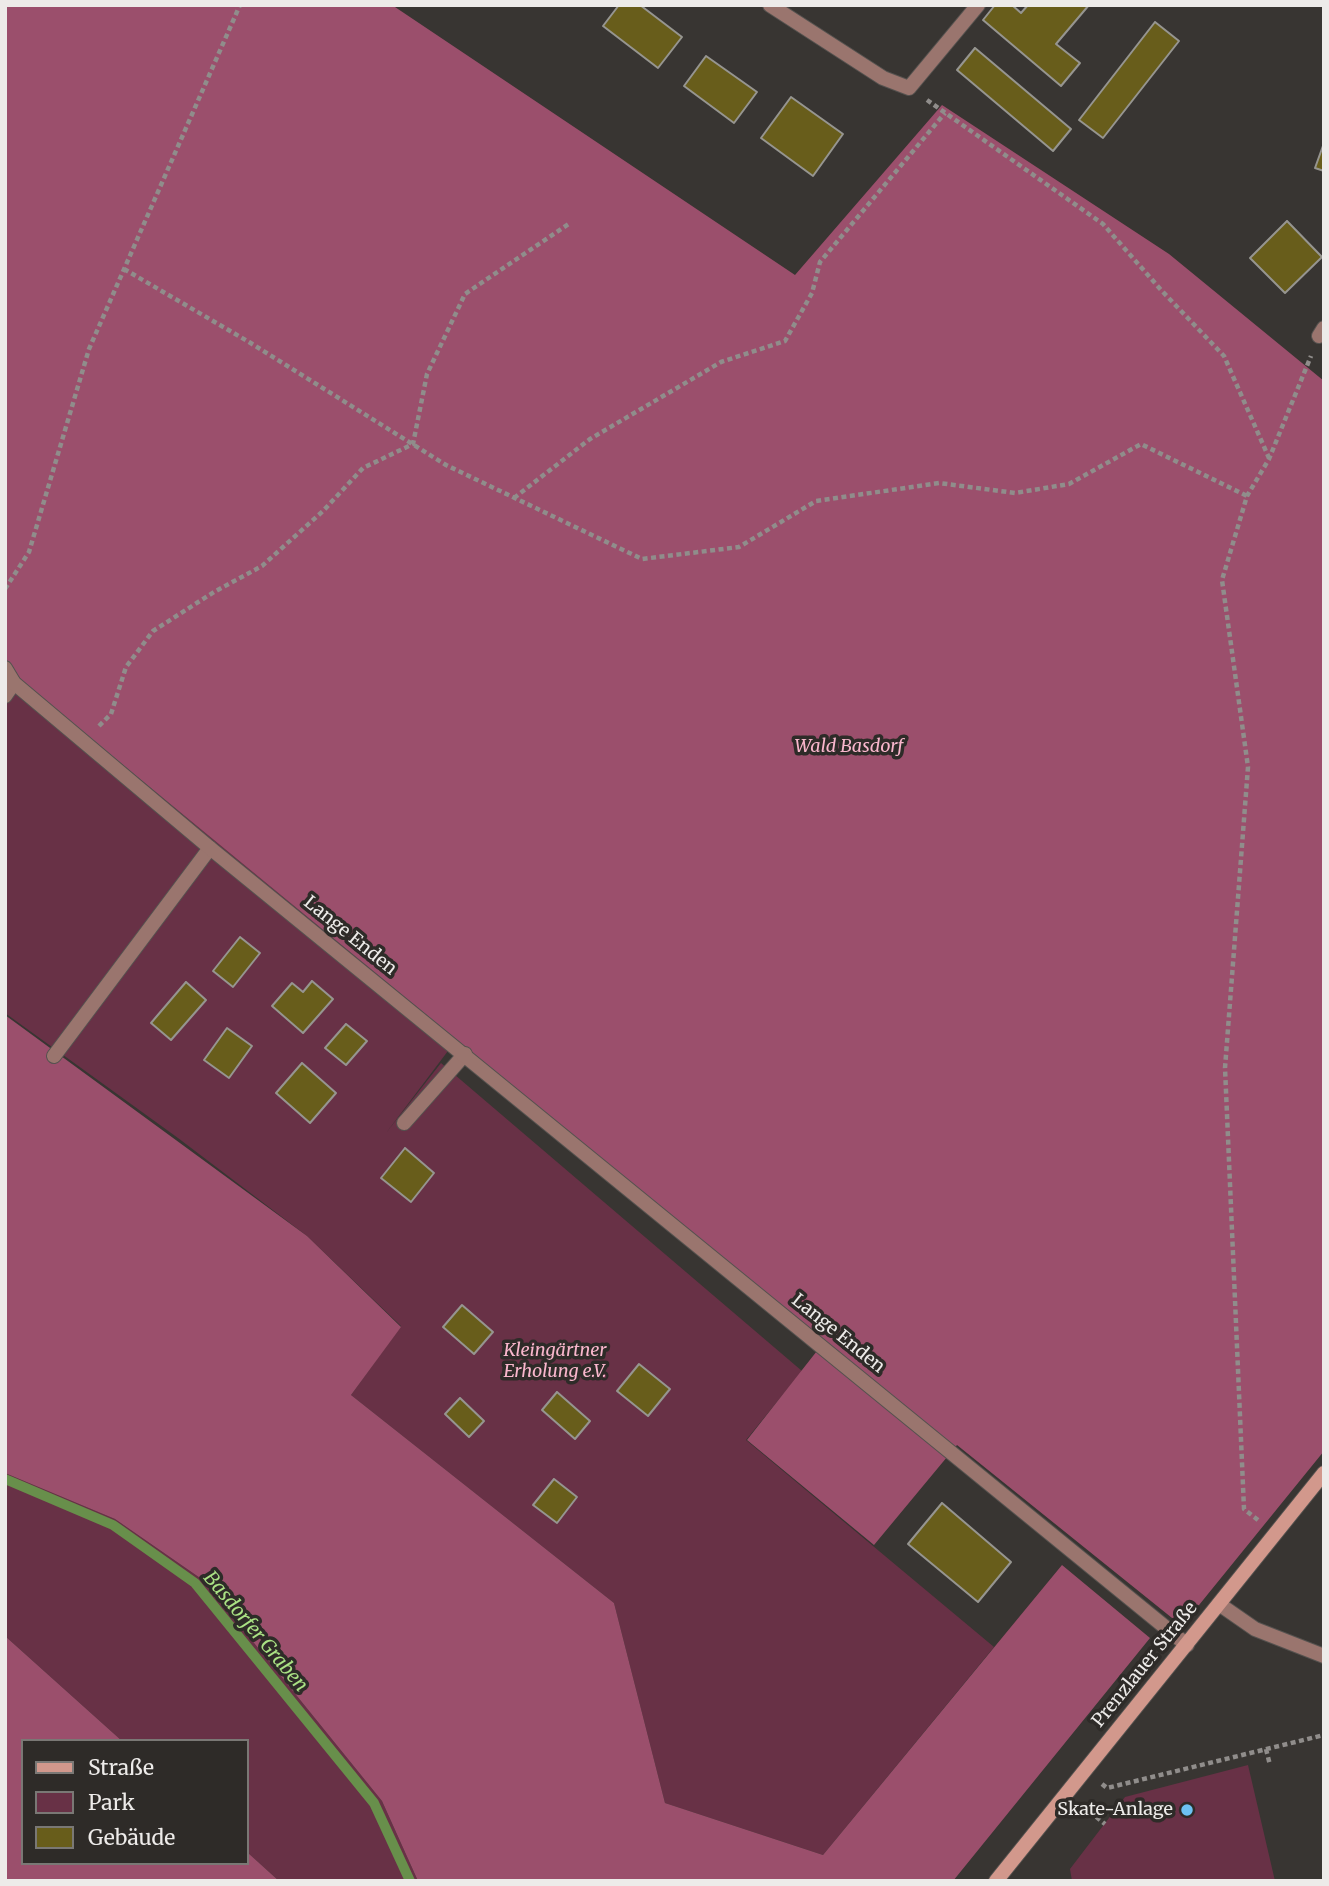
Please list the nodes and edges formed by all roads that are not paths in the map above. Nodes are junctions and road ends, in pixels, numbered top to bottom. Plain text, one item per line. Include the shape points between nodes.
1 (770, 5) edge
2 (978, 5) edge
3 (5, 668) edge
4 (15, 683) junction
5 (5, 696) edge
6 (210, 848) junction
7 (465, 1054) junction
8 (54, 1056) dead end
9 (404, 1123) dead end
10 (1324, 1473) edge
11 (1219, 1604) junction
12 (1187, 1645) junction
13 (1324, 1656) edge
14 (996, 1881) edge

1 - 2 street via 883,78 909,88
3 - 4 street, Lange Enden
4 - 5 street
4 - 6 street, Lange Enden
6 - 7 street, Lange Enden
6 - 8 street
7 - 9 street
7 - 12 street, Lange Enden
10 - 11 main road, Prenzlauer Straße
11 - 12 main road, Prenzlauer Straße
11 - 13 street via 1255,1629
12 - 14 main road, Prenzlauer Straße

